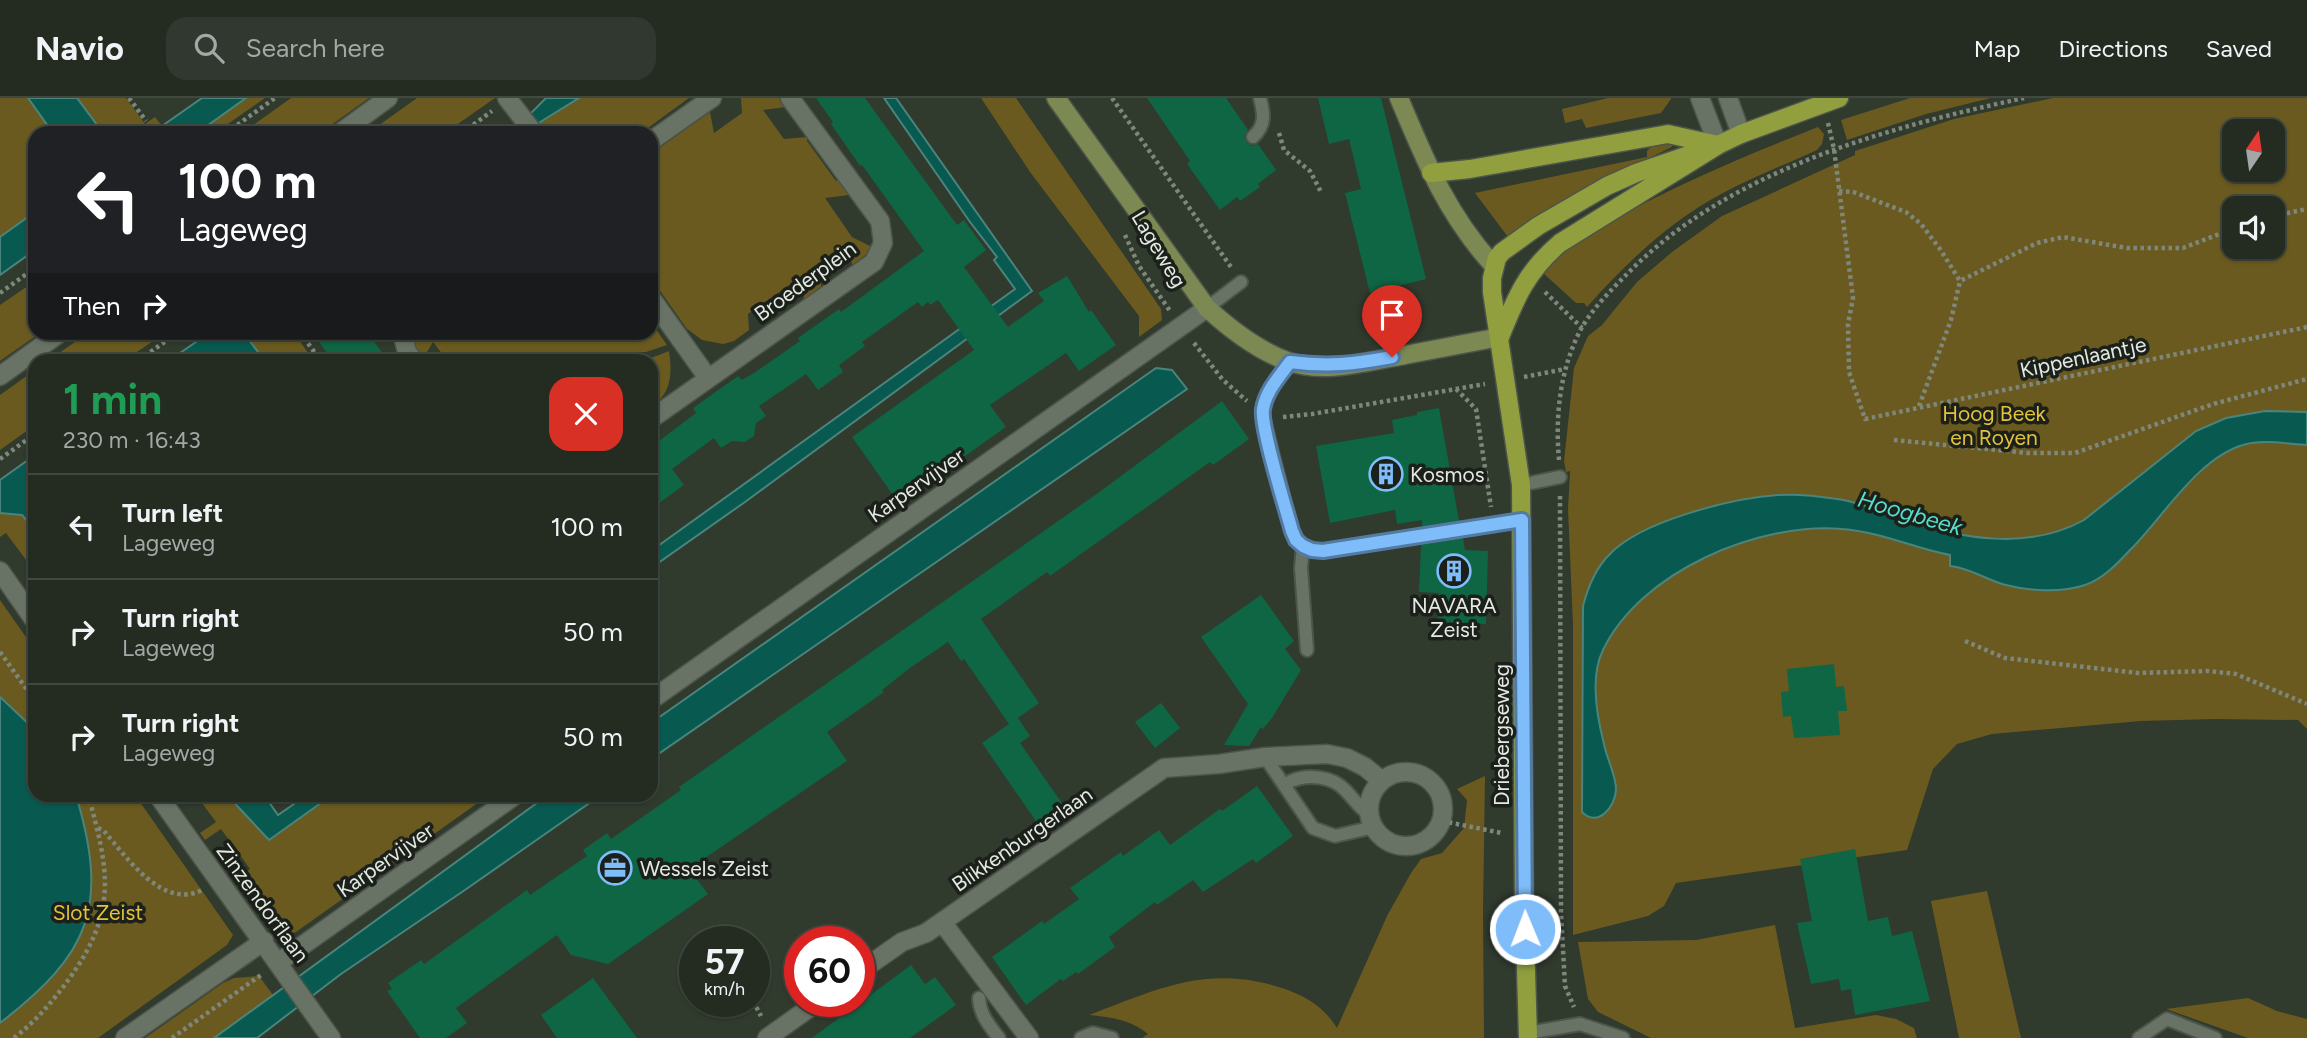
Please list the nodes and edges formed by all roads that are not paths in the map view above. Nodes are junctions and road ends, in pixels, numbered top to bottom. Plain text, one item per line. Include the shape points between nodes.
1 (388, 98) edge
2 (712, 98) edge
3 (790, 98) edge
4 (1056, 98) edge
5 (1260, 98) edge
6 (1399, 98) edge
7 (1700, 98) edge
8 (1728, 98) edge
9 (1839, 98) edge
10 (511, 104) edge
11 (350, 126) edge
12 (528, 126) edge
13 (1741, 134) junction
14 (658, 136) edge
15 (1253, 137) dead end
16 (1718, 145) junction
17 (1431, 173) junction
18 (1494, 265) junction
19 (1241, 282) road end
20 (658, 308) edge
21 (1207, 308) junction
22 (1500, 337) junction
23 (50, 340) edge
24 (30, 354) edge
25 (28, 356) edge
26 (1290, 362) junction
27 (0, 376) edge
28 (708, 378) junction
29 (658, 414) edge
30 (1560, 477) road end
31 (1521, 485) junction
32 (1522, 520) junction
33 (1303, 546) junction
34 (0, 572) edge
35 (28, 611) edge
36 (1307, 650) dead end
37 (658, 695) edge
38 (1265, 757) junction
39 (1291, 781) dead end
40 (1382, 781) junction
41 (163, 802) edge
42 (506, 802) edge
43 (1372, 821) junction
44 (942, 922) junction
45 (264, 941) junction
46 (875, 961) edge
47 (282, 966) junction
48 (979, 998) dead end
49 (797, 1017) edge
50 (1528, 1035) edge
51 (125, 1038) edge
52 (331, 1038) edge
53 (767, 1038) edge
54 (999, 1038) edge
55 (1029, 1038) edge
56 (1081, 1038) edge
57 (1112, 1038) edge
58 (1623, 1038) edge
59 (2139, 1038) edge
60 (2216, 1038) edge

1 - 11 street
2 - 14 street
3 - 28 street, Broederplein via 880,221 883,243 874,262
4 - 21 main road, Lageweg
5 - 15 lane via 1263,123
6 - 17 main road
7 - 16 street
8 - 13 street
9 - 13 main road
10 - 12 street
13 - 16 main road
16 - 17 main road via 1668,134
16 - 18 main road via 1607,186 1538,226 1503,252
16 - 22 main road via 1540,260 1523,283
17 - 18 main road via 1460,222
18 - 22 main road, Driebergseweg via 1492,292
19 - 21 lane
20 - 28 street
21 - 26 main road, Lageweg via 1261,349
21 - 37 street, Karpervijver
22 - 26 main road, Lageweg via 1347,365
22 - 31 main road, Driebergseweg
23 - 24 street
25 - 27 street
26 - 33 lane via 1269,391 1262,412 1292,531
28 - 29 street, Broederplein
30 - 31 lane
31 - 32 main road, Driebergseweg
32 - 33 lane via 1323,551
32 - 50 main road, Driebergseweg
33 - 36 lane
34 - 35 street
38 - 40 street, Blikkenburgerlaan via 1327,754 1347,758
38 - 43 lane via 1312,828 1335,836
38 - 44 street, Blikkenburgerlaan via 1164,768
39 - 43 lane via 1312,777 1336,783
40 - 43 street via 1370,803
40 - 43 street via 1404,772 1427,778 1442,797 1442,821 1427,840 1404,846 1381,836
41 - 45 street, Zinzendorflaan
42 - 47 street, Karpervijver
44 - 46 street, Blikkenburgerlaan
44 - 55 street
45 - 47 street, Zinzendorflaan
45 - 51 street
47 - 52 street, Zinzendorflaan
48 - 54 lane via 984,1019
49 - 53 street
50 - 58 lane via 1580,1024
56 - 57 lane via 1093,1033
59 - 60 lane via 2167,1019

